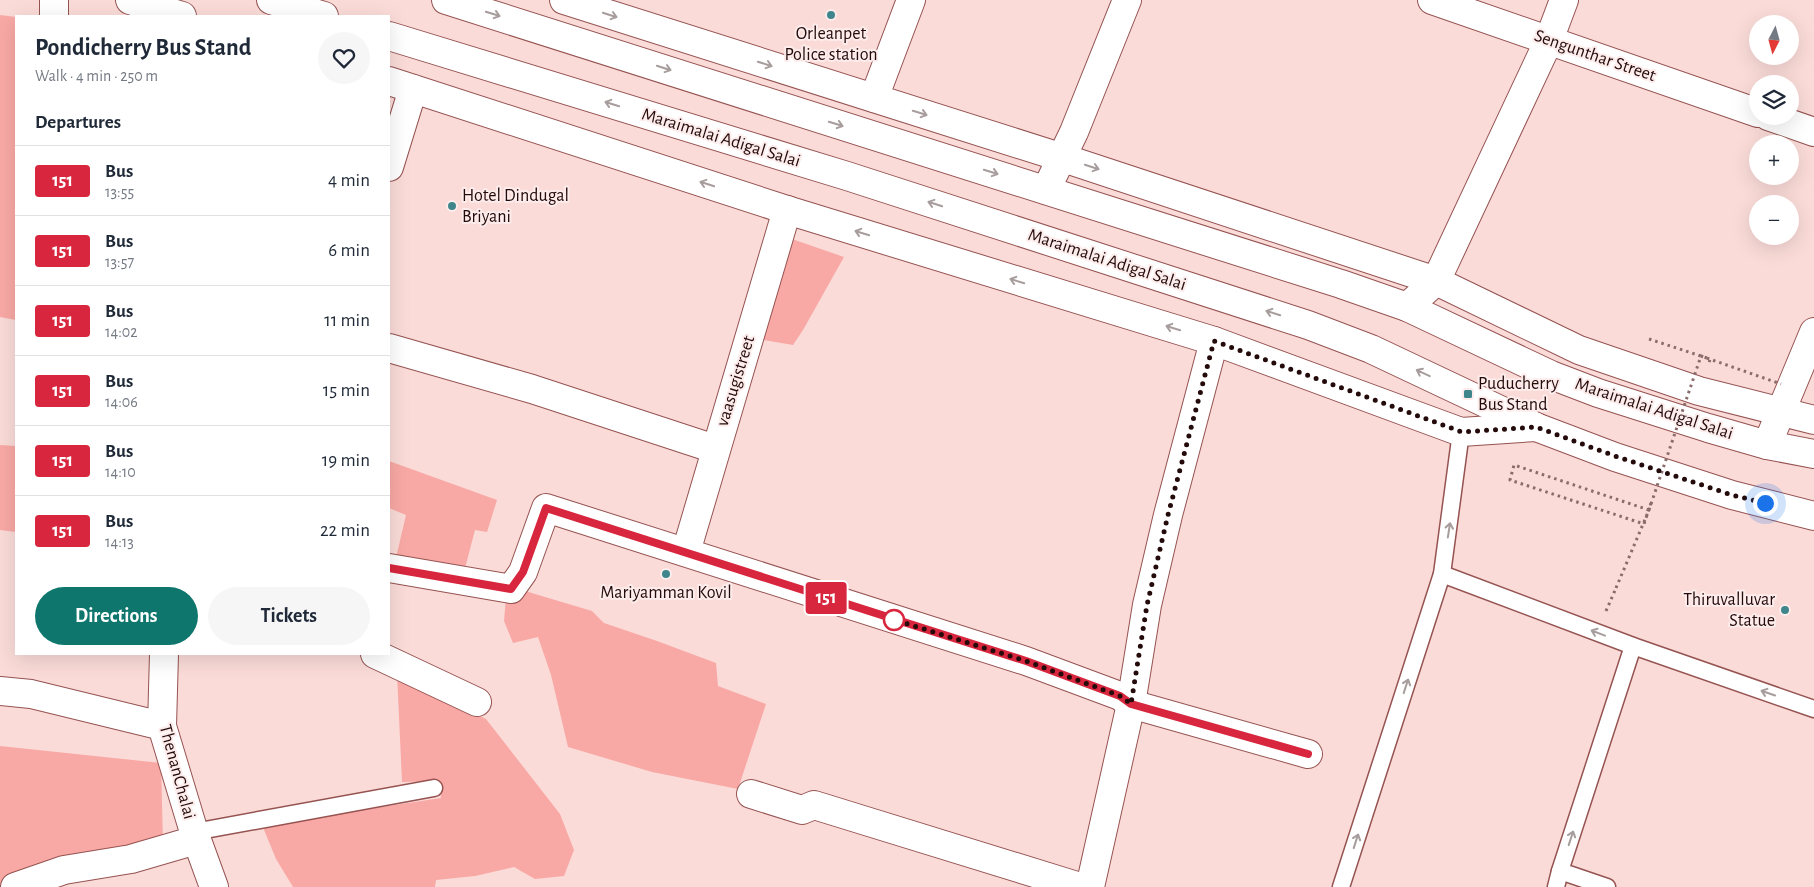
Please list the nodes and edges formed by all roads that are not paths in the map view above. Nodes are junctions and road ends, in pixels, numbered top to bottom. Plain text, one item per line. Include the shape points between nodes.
1 (54, 0) edge
2 (130, 0) edge
3 (271, 0) edge
4 (446, 0) edge
5 (564, 0) edge
6 (911, 0) edge
7 (1127, 0) edge
8 (1432, 0) edge
9 (1564, 0) edge
10 (54, 15) edge
11 (179, 15) edge
12 (321, 15) edge
13 (640, 24) junction
14 (390, 36) edge
15 (1549, 40) junction
16 (630, 57) junction
17 (815, 80) junction
18 (401, 85) edge
19 (874, 98) junction
20 (1749, 110) edge
21 (805, 114) junction
22 (1794, 125) edge
23 (1814, 132) edge
24 (1060, 157) junction
25 (390, 160) edge
26 (1046, 190) junction
27 (787, 210) junction
28 (1436, 281) junction
29 (1407, 307) junction
30 (1814, 332) edge
31 (1214, 341) junction
32 (390, 348) edge
33 (1780, 412) junction
34 (1814, 420) edge
35 (1536, 427) junction
36 (1462, 432) junction
37 (1767, 445) junction
38 (715, 449) junction
39 (1814, 454) edge
40 (1814, 516) edge
41 (686, 552) junction
42 (390, 568) edge
43 (1442, 574) junction
44 (1633, 646) junction
45 (164, 655) edge
46 (377, 655) edge
47 (0, 690) edge
48 (477, 702) dead end
49 (1131, 704) junction
50 (1814, 708) edge
51 (162, 726) junction
52 (1308, 754) dead end
53 (434, 788) dead end
54 (751, 794) dead end
55 (195, 836) junction
56 (1560, 871) junction
57 (15, 887) edge
58 (214, 887) edge
59 (1080, 887) edge
60 (1090, 887) edge
61 (1341, 887) edge
62 (1556, 887) edge
63 (1606, 887) edge

1 - 10 street
2 - 11 street
3 - 12 street
4 -> 16 street, Maraimalai Adigal Salai
5 -> 13 street
6 - 19 street
7 - 24 street via 1074,132
8 - 15 street, Sengunthar Street
9 - 15 street
13 - 16 street
13 -> 17 street
35 -> 14 street, Maraimalai Adigal Salai via 1372,349 1308,325 847,176
15 - 20 street, Sengunthar Street
15 - 28 street
16 -> 21 street, Maraimalai Adigal Salai
17 - 19 street
17 - 21 street
18 - 25 street
27 -> 18 street
19 -> 24 street
21 -> 26 street, Maraimalai Adigal Salai
22 - 23 street
24 - 26 street
24 -> 28 street
26 - 29 street, Maraimalai Adigal Salai
31 -> 27 street
27 - 38 street, vaasugistreet
28 - 29 street
28 - 33 street via 1579,350 1699,391
29 - 37 street, Maraimalai Adigal Salai via 1598,394
30 - 33 street
31 - 36 street
31 - 49 street via 1147,605
32 - 38 street via 532,389
33 - 34 street
33 - 37 street
35 - 36 street
35 - 40 street, Maraimalai Adigal Salai via 1732,495
43 -> 36 lane
37 - 39 street, Maraimalai Adigal Salai
38 - 41 street, vaasugistreet
41 - 42 street via 546,508 523,572 511,589
41 - 49 street via 1026,661 1120,696
44 -> 43 lane
61 -> 43 lane
50 -> 44 lane
56 -> 44 lane
45 - 51 street, ThenanChalai
46 - 48 street
47 - 51 street via 31,694
49 - 52 street
49 - 60 street
51 - 55 street, ThenanChalai
53 - 55 lane
54 - 59 street via 802,810 814,805
55 - 57 street via 131,859 64,870
55 - 58 street, ThenanChalai
56 - 62 lane
56 - 63 lane

